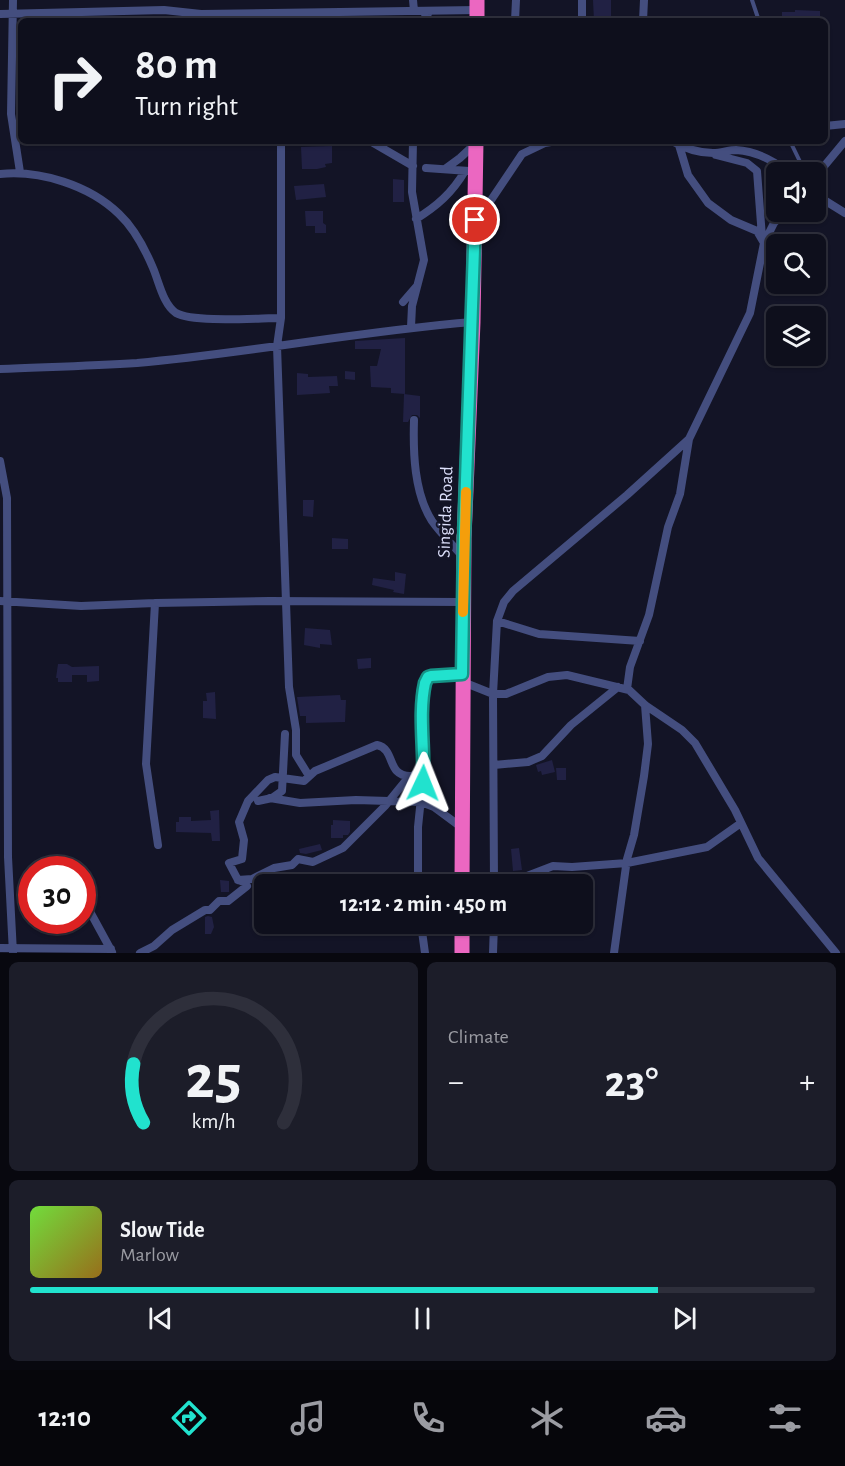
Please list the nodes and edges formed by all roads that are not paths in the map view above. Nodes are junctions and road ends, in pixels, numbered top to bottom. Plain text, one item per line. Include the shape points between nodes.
1 (14, 0) edge
2 (413, 0) edge
3 (516, 0) edge
4 (582, 0) edge
5 (644, 0) edge
6 (752, 0) edge
7 (414, 10) junction
8 (430, 10) junction
9 (477, 10) edge
10 (278, 12) junction
11 (0, 14) edge
12 (13, 14) junction
13 (278, 18) edge
14 (424, 18) edge
15 (515, 18) edge
16 (582, 18) edge
17 (643, 18) edge
18 (758, 18) edge
19 (845, 124) edge
20 (828, 126) edge
21 (845, 141) edge
22 (281, 144) edge
23 (375, 144) edge
24 (413, 144) edge
25 (474, 144) edge
26 (476, 144) edge
27 (543, 144) edge
28 (676, 144) edge
29 (679, 144) edge
30 (791, 144) edge
31 (706, 153) junction
32 (774, 162) edge
33 (800, 162) edge
34 (826, 164) edge
35 (412, 165) junction
36 (426, 168) dead end
37 (445, 169) junction
38 (470, 171) junction
39 (20, 172) junction
40 (0, 174) edge
41 (826, 201) edge
42 (845, 213) edge
43 (416, 219) junction
44 (776, 222) edge
45 (475, 224) junction
46 (763, 240) junction
47 (417, 286) junction
48 (403, 302) dead end
49 (281, 318) junction
50 (473, 322) junction
51 (411, 327) junction
52 (277, 346) junction
53 (0, 369) edge
54 (414, 420) dead end
55 (689, 439) junction
56 (0, 461) edge
57 (464, 558) junction
58 (4, 601) edge
59 (285, 601) junction
60 (463, 602) junction
61 (155, 603) junction
62 (497, 621) junction
63 (640, 641) junction
64 (463, 678) junction
65 (618, 687) junction
66 (627, 689) junction
67 (494, 694) junction
68 (645, 705) junction
69 (285, 734) dead end
70 (494, 765) junction
71 (424, 768) junction
72 (309, 776) junction
73 (410, 776) junction
74 (284, 777) junction
75 (270, 798) junction
76 (390, 800) junction
77 (258, 801) dead end
78 (421, 802) junction
79 (741, 823) junction
80 (462, 828) junction
81 (158, 844) dead end
82 (627, 863) junction
83 (418, 874) edge
84 (462, 874) edge
85 (495, 874) edge
86 (532, 874) edge
87 (238, 879) junction
88 (96, 923) edge
89 (422, 934) edge
90 (462, 934) edge
91 (494, 934) edge
92 (0, 948) edge
93 (13, 951) edge
94 (111, 951) edge
95 (140, 953) edge
96 (425, 953) edge
97 (462, 953) edge
98 (494, 953) edge
99 (614, 953) edge
100 (836, 953) edge

1 - 12 street
2 - 7 street
3 - 15 street
4 - 16 street
5 - 17 street
6 - 18 lane
7 - 8 street
7 - 10 street
8 - 9 street
8 - 14 street
10 - 12 street
10 - 13 street
11 - 12 street
12 - 39 street via 11,114
19 - 20 street
21 - 34 street
22 - 49 street
23 - 35 street
24 - 35 street
25 - 37 street
26 - 38 highway, Singida Road
27 - 45 street via 522,154
28 - 46 street via 688,175 708,203 731,220 756,231
29 - 31 street
30 - 33 lane
31 - 32 street via 736,150
31 - 46 street via 747,163 757,171
35 - 43 street
36 - 37 street
37 - 38 street
38 - 43 street via 439,205
38 - 45 highway, Singida Road
39 - 40 street
39 - 49 street via 69,184 118,213 140,241 166,300 176,312 197,318
41 - 42 street
43 - 47 street via 424,260
44 - 46 street
45 - 50 highway, Singida Road
46 - 55 street via 750,313
47 - 48 street
47 - 51 street
49 - 52 street
50 - 51 street
50 - 57 highway, Singida Road
51 - 52 street
52 - 53 street via 137,363
52 - 59 street
54 - 57 street via 418,486 432,520
55 - 62 street via 513,591
55 - 63 street via 682,486
56 - 58 street via 7,498
57 - 60 highway, Singida Road
58 - 61 street via 81,606
58 - 93 street
59 - 60 street
59 - 61 street
59 - 72 street via 295,749
60 - 64 highway, Singida Road
61 - 81 street via 146,764
62 - 63 street via 539,634
62 - 67 street
63 - 66 street
64 - 67 street
64 - 71 street via 431,676 425,683
64 - 80 highway, Singida Road
65 - 66 street
65 - 67 street via 567,675 548,677 506,694
65 - 70 street via 571,725 542,756 528,762
66 - 68 street
67 - 70 street
68 - 79 street via 695,743
68 - 82 street via 647,754
69 - 74 street
70 - 85 street
71 - 73 street
71 - 78 street
72 - 73 street via 377,745 386,750 398,773
72 - 74 street via 304,781
73 - 76 street
74 - 75 street via 282,791
74 - 87 street via 268,780 248,801 239,822 244,840 242,859 229,863
75 - 76 street via 300,803
75 - 77 street
76 - 78 street
76 - 87 street via 333,854 313,862 297,859 292,865 274,868 252,879
78 - 80 street
78 - 83 street
79 - 82 street via 706,847
79 - 100 street via 766,870
80 - 84 highway, Singida Road
82 - 86 street via 553,866
82 - 99 street
87 - 95 street via 247,886 228,901 205,909
88 - 94 street
89 - 96 street
90 - 97 highway
91 - 98 street
92 - 93 street
93 - 94 street

